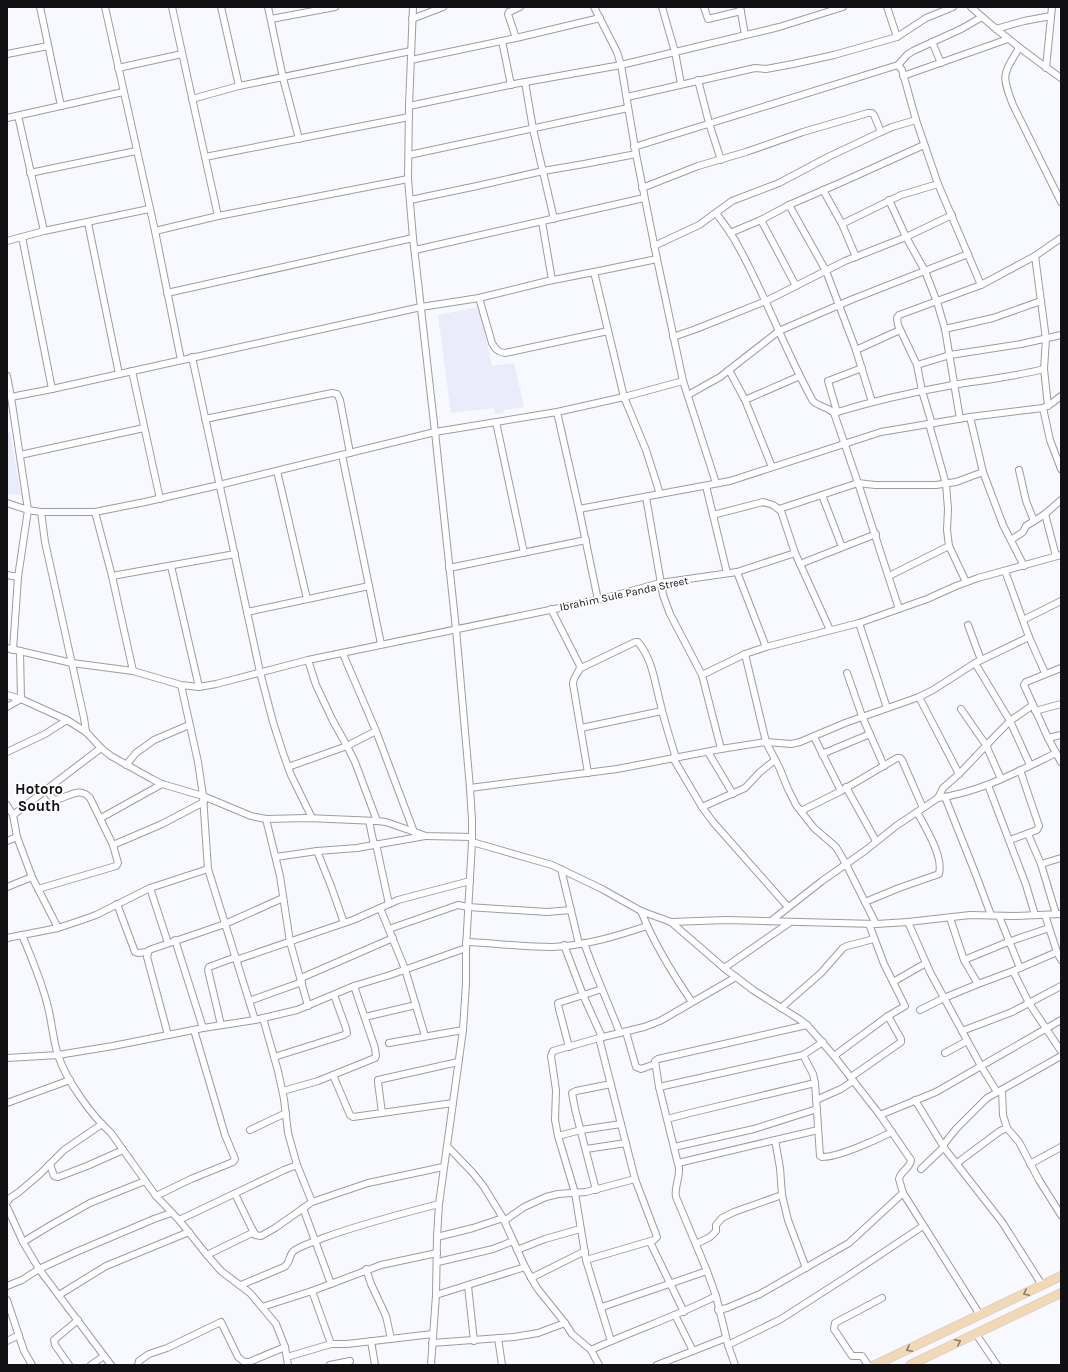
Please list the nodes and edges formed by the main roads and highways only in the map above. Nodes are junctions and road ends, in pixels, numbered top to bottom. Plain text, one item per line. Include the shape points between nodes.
1 (1061, 1276) edge
2 (1061, 1293) edge
3 (875, 1365) edge
4 (910, 1365) edge

1 -> 3 main road
4 -> 2 main road

